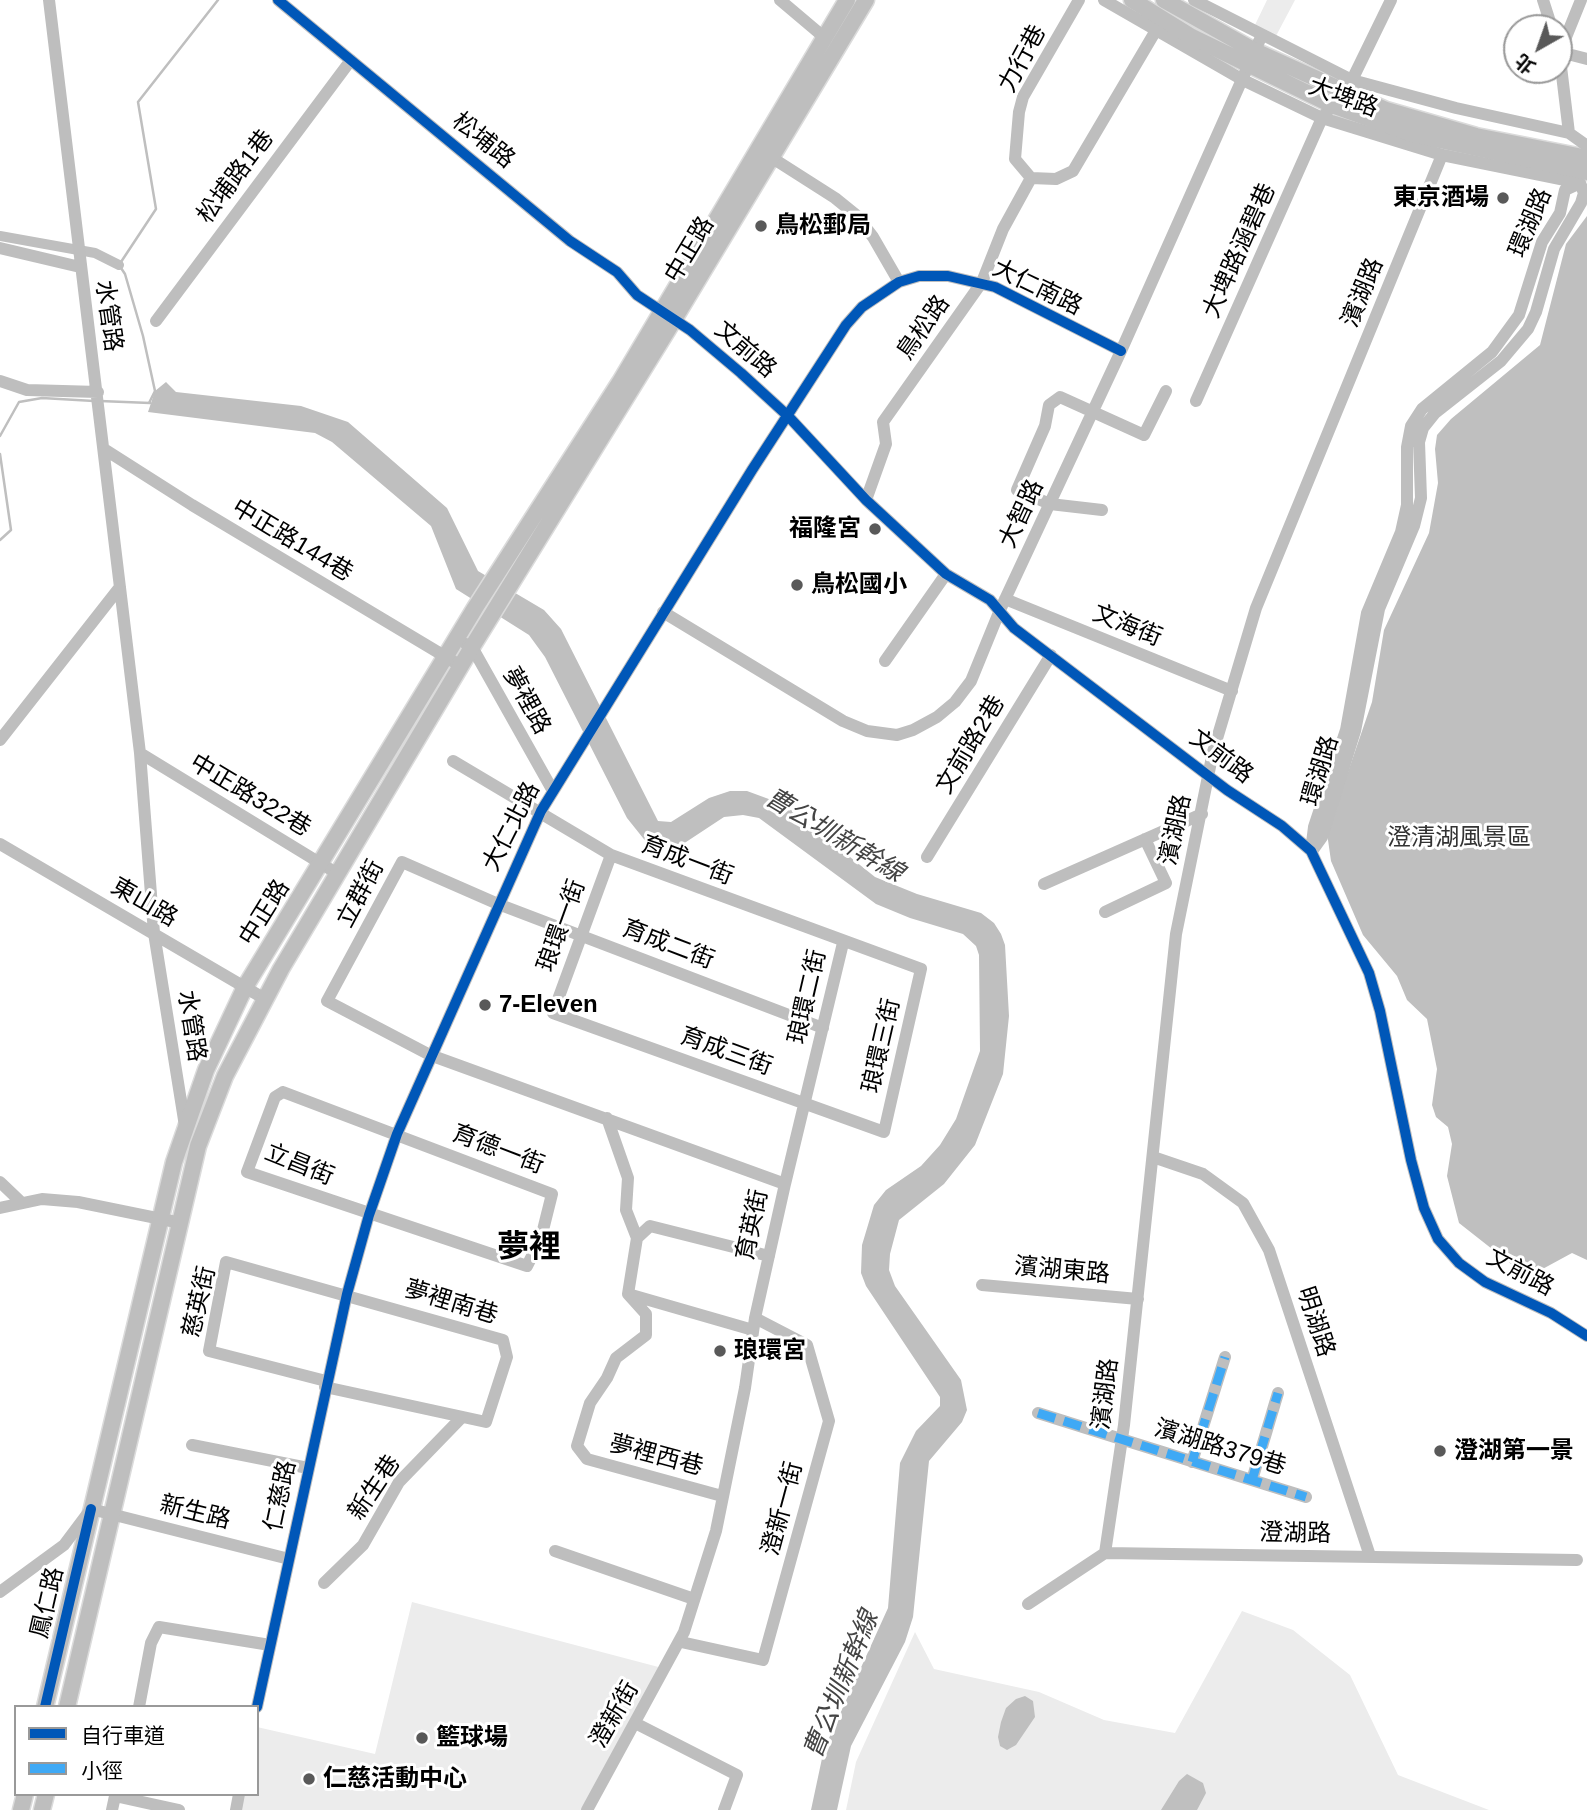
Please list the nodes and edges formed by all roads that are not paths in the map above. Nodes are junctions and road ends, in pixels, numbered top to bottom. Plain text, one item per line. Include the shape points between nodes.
1 (49, 0) edge
2 (278, 0) edge
3 (780, 0) edge
4 (847, 0) edge
5 (866, 0) edge
6 (1079, 0) edge
7 (1104, 0) edge
8 (1132, 0) edge
9 (1164, 0) edge
10 (1194, 0) edge
11 (1391, 0) edge
12 (1581, 0) edge
13 (1573, 24) edge
14 (1156, 32) junction
15 (825, 38) junction
16 (1252, 58) junction
17 (351, 60) junction
18 (1563, 84) edge
19 (1342, 93) junction
20 (1322, 118) junction
21 (1569, 133) junction
22 (1587, 145) edge
23 (766, 154) junction
24 (1442, 155) junction
25 (1586, 173) edge
26 (1031, 178) junction
27 (0, 248) edge
28 (80, 264) junction
29 (899, 282) junction
30 (982, 282) junction
31 (668, 316) junction
32 (156, 321) dead end
33 (1121, 352) junction
34 (1471, 377) junction
35 (0, 381) edge
36 (1166, 391) dead end
37 (98, 394) junction
38 (1196, 401) dead end
39 (1092, 413) junction
40 (788, 416) junction
41 (104, 449) junction
42 (866, 500) junction
43 (1050, 504) junction
44 (1102, 510) dead end
45 (946, 574) junction
46 (120, 587) junction
47 (1003, 605) junction
48 (663, 612) junction
49 (456, 639) junction
50 (472, 647) junction
51 (1051, 655) junction
52 (445, 659) junction
53 (885, 661) dead end
54 (461, 666) junction
55 (1232, 691) junction
56 (0, 740) edge
57 (140, 753) junction
58 (453, 761) dead end
59 (1209, 775) junction
60 (553, 791) junction
61 (541, 811) junction
62 (1202, 814) junction
63 (1145, 839) junction
64 (0, 844) edge
65 (1311, 851) junction
66 (611, 855) junction
67 (927, 857) dead end
68 (322, 864) junction
69 (338, 874) junction
70 (1044, 884) dead end
71 (498, 904) junction
72 (1105, 912) dead end
73 (155, 933) junction
74 (581, 934) junction
75 (843, 943) junction
76 (921, 969) joint
77 (245, 987) junction
78 (265, 999) junction
79 (327, 1001) joint
80 (553, 1013) joint
81 (823, 1028) junction
82 (430, 1055) junction
83 (805, 1102) junction
84 (607, 1118) junction
85 (186, 1126) junction
86 (884, 1132) joint
87 (397, 1134) junction
88 (1153, 1157) junction
89 (0, 1182) edge
90 (785, 1184) junction
91 (22, 1203) junction
92 (0, 1208) edge
93 (369, 1215) junction
94 (161, 1219) junction
95 (181, 1223) junction
96 (637, 1238) junction
97 (769, 1256) junction
98 (149, 1267) joint
99 (169, 1275) joint
100 (982, 1284) dead end
101 (347, 1294) junction
102 (628, 1294) junction
103 (1138, 1299) junction
104 (754, 1324) junction
105 (1587, 1336) edge
106 (1225, 1357) dead end
107 (325, 1384) junction
108 (1278, 1393) dead end
109 (1038, 1413) dead end
110 (462, 1417) junction
111 (1122, 1440) junction
112 (192, 1446) dead end
113 (1192, 1462) junction
114 (308, 1468) junction
115 (1252, 1480) junction
116 (722, 1496) junction
117 (1306, 1497) dead end
118 (91, 1509) junction
119 (111, 1513) junction
120 (555, 1551) dead end
121 (1105, 1553) junction
122 (1370, 1556) junction
123 (289, 1559) junction
124 (1577, 1560) dead end
125 (324, 1583) dead end
126 (0, 1592) edge
127 (694, 1599) junction
128 (1028, 1604) dead end
129 (681, 1642) junction
130 (270, 1645) junction
131 (45, 1705) edge
132 (67, 1705) edge
133 (139, 1705) edge
134 (257, 1705) edge
135 (635, 1723) junction
136 (112, 1810) edge
137 (179, 1810) edge
138 (587, 1810) edge
139 (724, 1810) edge

1 - 28 street, 水管路
2 - 17 street, 松埔路
3 - 15 street
4 - 15 main road, 中正路
5 - 23 main road, 中正路
6 - 26 street, 力行巷 via 1023,97 1015,159
7 - 14 street, 大埤路
8 - 16 main road, 大埤路 via 1192,37
9 - 16 main road, 大埤路
10 - 16 street, 大埤路
11 - 19 street, 大埤路涵碧巷
12 - 13 street
14 - 16 street, 大埤路
14 - 26 street via 1073,171 1056,179
15 - 23 main road, 中正路
16 - 19 main road, 大埤路
16 - 20 street, 大埤路
16 - 33 street, 大智路
17 - 31 street, 松埔路
17 - 32 street, 松埔路1巷
18 - 21 street
19 - 20 street, 大埤路涵碧巷
19 - 21 street, 大埤路 via 1456,108
19 - 25 main road, 大埤路 via 1412,134
20 - 24 street, 大埤路
20 - 38 street, 大埤路涵碧巷
21 - 22 street, 大埤路
23 - 29 street via 856,215
23 - 31 main road, 中正路
24 - 25 street, 大埤路
24 - 55 street, 濱湖路 via 1256,608
25 - 34 street, 環湖路 via 1565,190 1560,213 1542,242 1519,315
25 - 34 street, 環湖路 via 1581,203 1554,249 1528,328 1508,354
26 - 30 street, 鳥松路 via 1003,229
27 - 28 street
28 - 37 street, 水管路
29 - 30 street, 大仁南路 via 919,276 948,276
29 - 40 street, 大仁南路 via 862,307 846,325
30 - 33 street, 大仁南路
30 - 42 street, 鳥松路 via 883,422 886,444
31 - 40 street, 文前路
31 - 49 main road, 中正路 via 620,382
31 - 50 main road, 中正路
33 - 39 street, 大智路
34 - 65 street, 環湖路 via 1422,409 1411,426 1401,532 1367,613 1346,730 1314,827
35 - 37 street via 27,390
36 - 39 street via 1144,435
37 - 41 street, 水管路
39 - 43 street, 大智路
39 - 43 street via 1060,397 1049,405 1045,426 1017,490
40 - 42 street, 文前路
40 - 48 street, 大仁北路
41 - 46 street, 水管路
41 - 52 street, 中正路144巷
42 - 45 street, 文前路
43 - 44 street
43 - 47 street, 大智路
45 - 47 street, 文前路
45 - 53 street
46 - 56 street
46 - 57 street, 水管路
47 - 48 street, 大智路 via 971,681 956,702 937,718 897,735 867,731 843,721
47 - 51 street, 文前路 via 1014,628
47 - 55 street, 文海街
48 - 60 street, 大仁北路
49 - 50 street
49 - 52 main road, 中正路
50 - 54 main road, 中正路
50 - 60 street, 夢裡路
51 - 59 street, 文前路
51 - 67 street, 文前路2巷
52 - 54 street, 中正路144巷
52 - 68 main road, 中正路
54 - 69 main road, 中正路
55 - 59 street, 濱湖路
57 - 68 street, 中正路322巷
57 - 73 street, 水管路
58 - 61 street, 育成一街
59 - 62 street, 濱湖路
59 - 65 street, 文前路
60 - 61 street, 大仁北路
61 - 66 street, 育成一街
61 - 71 street, 大仁北路
62 - 63 street
62 - 88 street, 濱湖路 via 1176,934
63 - 70 street
63 - 72 street via 1166,883
64 - 73 street, 東山路
65 - 105 street, 文前路 via 1369,973 1411,1160 1438,1239 1460,1264 1485,1282
66 - 74 street, 琅環一街
66 - 75 street, 育成一街
68 - 69 street, 中正路322巷
68 - 77 main road, 中正路
69 - 78 main road, 中正路
71 - 74 street, 育成二街
71 - 79 street, 立群街 via 402,862
71 - 82 street, 大仁北路
73 - 77 street, 東山路
73 - 85 street, 水管路
74 - 80 street, 琅環一街
74 - 81 street, 育成二街
75 - 76 street, 育成一街
75 - 81 street, 琅環二街
76 - 86 street, 琅環三街
77 - 78 street, 東山路
77 - 85 main road, 中正路
78 - 95 main road, 中正路 via 225,1076 198,1146
79 - 82 street, 育英街
80 - 83 street, 育成三街
81 - 83 street, 琅環二街
82 - 84 street, 育英街
82 - 87 street, 大仁北路
83 - 86 street, 育成三街
83 - 90 street, 琅環二街
84 - 90 street, 育英街
84 - 96 street via 628,1178 626,1210
85 - 94 main road, 中正路
87 - 93 street, 大仁北路
87 - 93 street, 立昌街 via 281,1093 275,1097 247,1172
87 - 93 street, 育德一街 via 552,1194 541,1238 527,1266
88 - 103 street, 濱湖路
88 - 122 street, 明湖路 via 1203,1174 1243,1203 1269,1250
89 - 91 street
90 - 97 street, 育英街
91 - 92 street
91 - 94 street via 43,1199 78,1202
93 - 101 street, 大仁北路
94 - 95 street
94 - 98 main road, 中正路
95 - 99 main road, 中正路
96 - 97 street via 650,1226
96 - 102 street
97 - 104 street, 育英街
98 - 118 main road, 鳳仁路
99 - 119 main road, 鳳仁路
100 - 103 street, 濱湖東路
101 - 107 street, 仁慈路
101 - 107 street, 慈英街 via 226,1262 209,1351
101 - 110 street, 夢裡南巷 via 503,1339 507,1357 486,1422
102 - 104 street
102 - 116 street, 夢裡西巷 via 646,1314 646,1335 616,1358 590,1403 577,1446 587,1459
103 - 111 street, 濱湖路
104 - 116 street, 育英街
104 - 129 street, 澄新一街 via 807,1345 829,1421 763,1660
106 - 113 street
107 - 110 street, 夢裡南巷
107 - 114 street, 仁慈路
108 - 115 street
109 - 111 street, 濱湖路379巷
110 - 125 street, 新生巷 via 399,1482 363,1545
111 - 113 street, 濱湖路379巷
111 - 121 street, 濱湖路
112 - 114 street
113 - 115 street, 濱湖路379巷
114 - 123 street, 仁慈路
115 - 117 street, 濱湖路379巷
116 - 127 street, 育英街
118 - 119 street, 新生路
118 - 126 street, 鳳仁路 via 64,1545
118 - 131 main road, 鳳仁路
119 - 123 street, 新生路
119 - 132 main road, 鳳仁路
120 - 127 street
121 - 122 street, 澄湖路
121 - 128 street
122 - 124 street, 澄湖路
123 - 130 street, 仁慈路
127 - 129 street, 育英街
129 - 135 street, 澄新街
130 - 133 street via 159,1627 151,1643
130 - 134 street, 仁慈路
135 - 138 street, 澄新街
135 - 139 street via 737,1775
136 - 137 street via 115,1796

